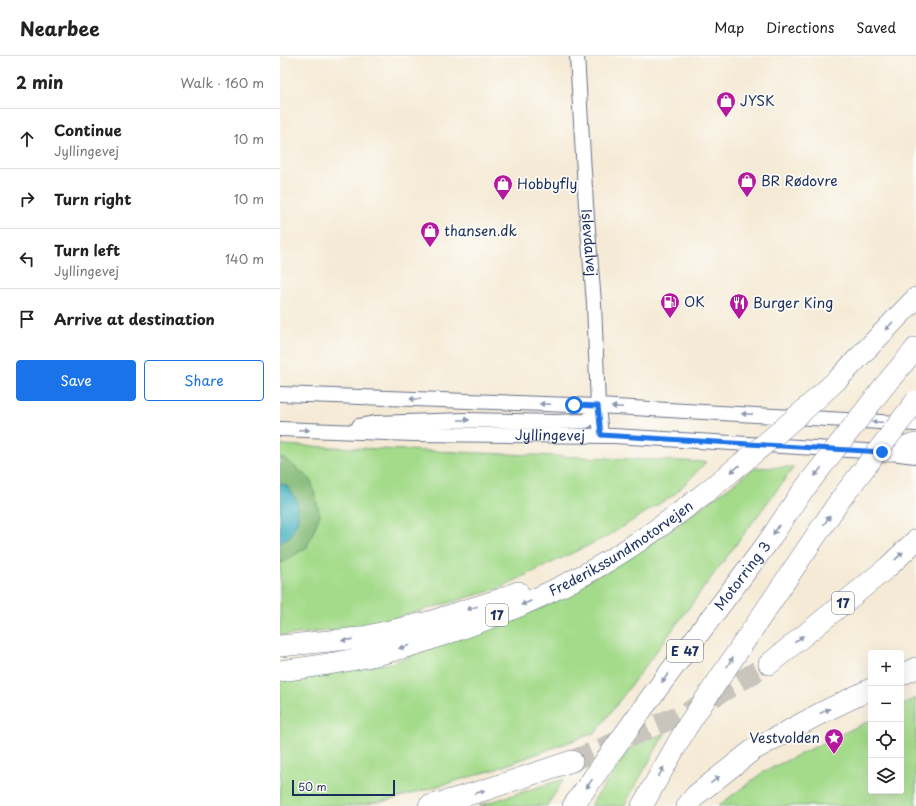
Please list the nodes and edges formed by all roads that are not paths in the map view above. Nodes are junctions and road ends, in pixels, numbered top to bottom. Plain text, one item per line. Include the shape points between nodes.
1 (577, 56) edge
2 (916, 298) edge
3 (916, 348) edge
4 (280, 394) edge
5 (916, 401) edge
6 (598, 406) junction
7 (916, 424) edge
8 (280, 429) edge
9 (328, 430) junction
10 (601, 435) junction
11 (916, 444) edge
12 (882, 452) junction
13 (916, 456) edge
14 (916, 540) edge
15 (638, 541) junction
16 (280, 646) edge
17 (769, 664) tunnel mouth
18 (916, 668) edge
19 (280, 671) edge
20 (904, 674) edge
21 (868, 690) edge
22 (572, 761) tunnel mouth
23 (429, 806) edge
24 (573, 806) edge
25 (642, 806) edge
26 (687, 806) edge

1 - 6 street, Islevdalvej via 594,303
2 -> 15 highway, Frederikssundmotorvejen / 17, bridge via 806,409 691,504
3 -> 24 highway, Motorring 3 / E 47, bridge via 798,497 768,542 651,697
6 -> 4 street
25 -> 5 highway, bridge via 688,725 840,500
7 -> 6 street
9 -> 6 street via 376,423 464,420 586,421 594,415
6 - 10 street, Islevdalvej
8 -> 9 street, Jyllingevej
9 - 10 street, Jyllingevej via 413,434
10 - 12 street, Jyllingevej
11 - 12 highway
12 - 13 street, Jyllingevej
17 -> 14 highway, 17 via 888,567
15 -> 16 highway via 501,599 430,622 359,638
15 -> 19 highway, Frederikssundmotorvejen / 17 via 588,572 534,600 479,623 376,655
18 - 20 highway
26 -> 21 highway via 696,795 753,750
23 -> 22 highway

